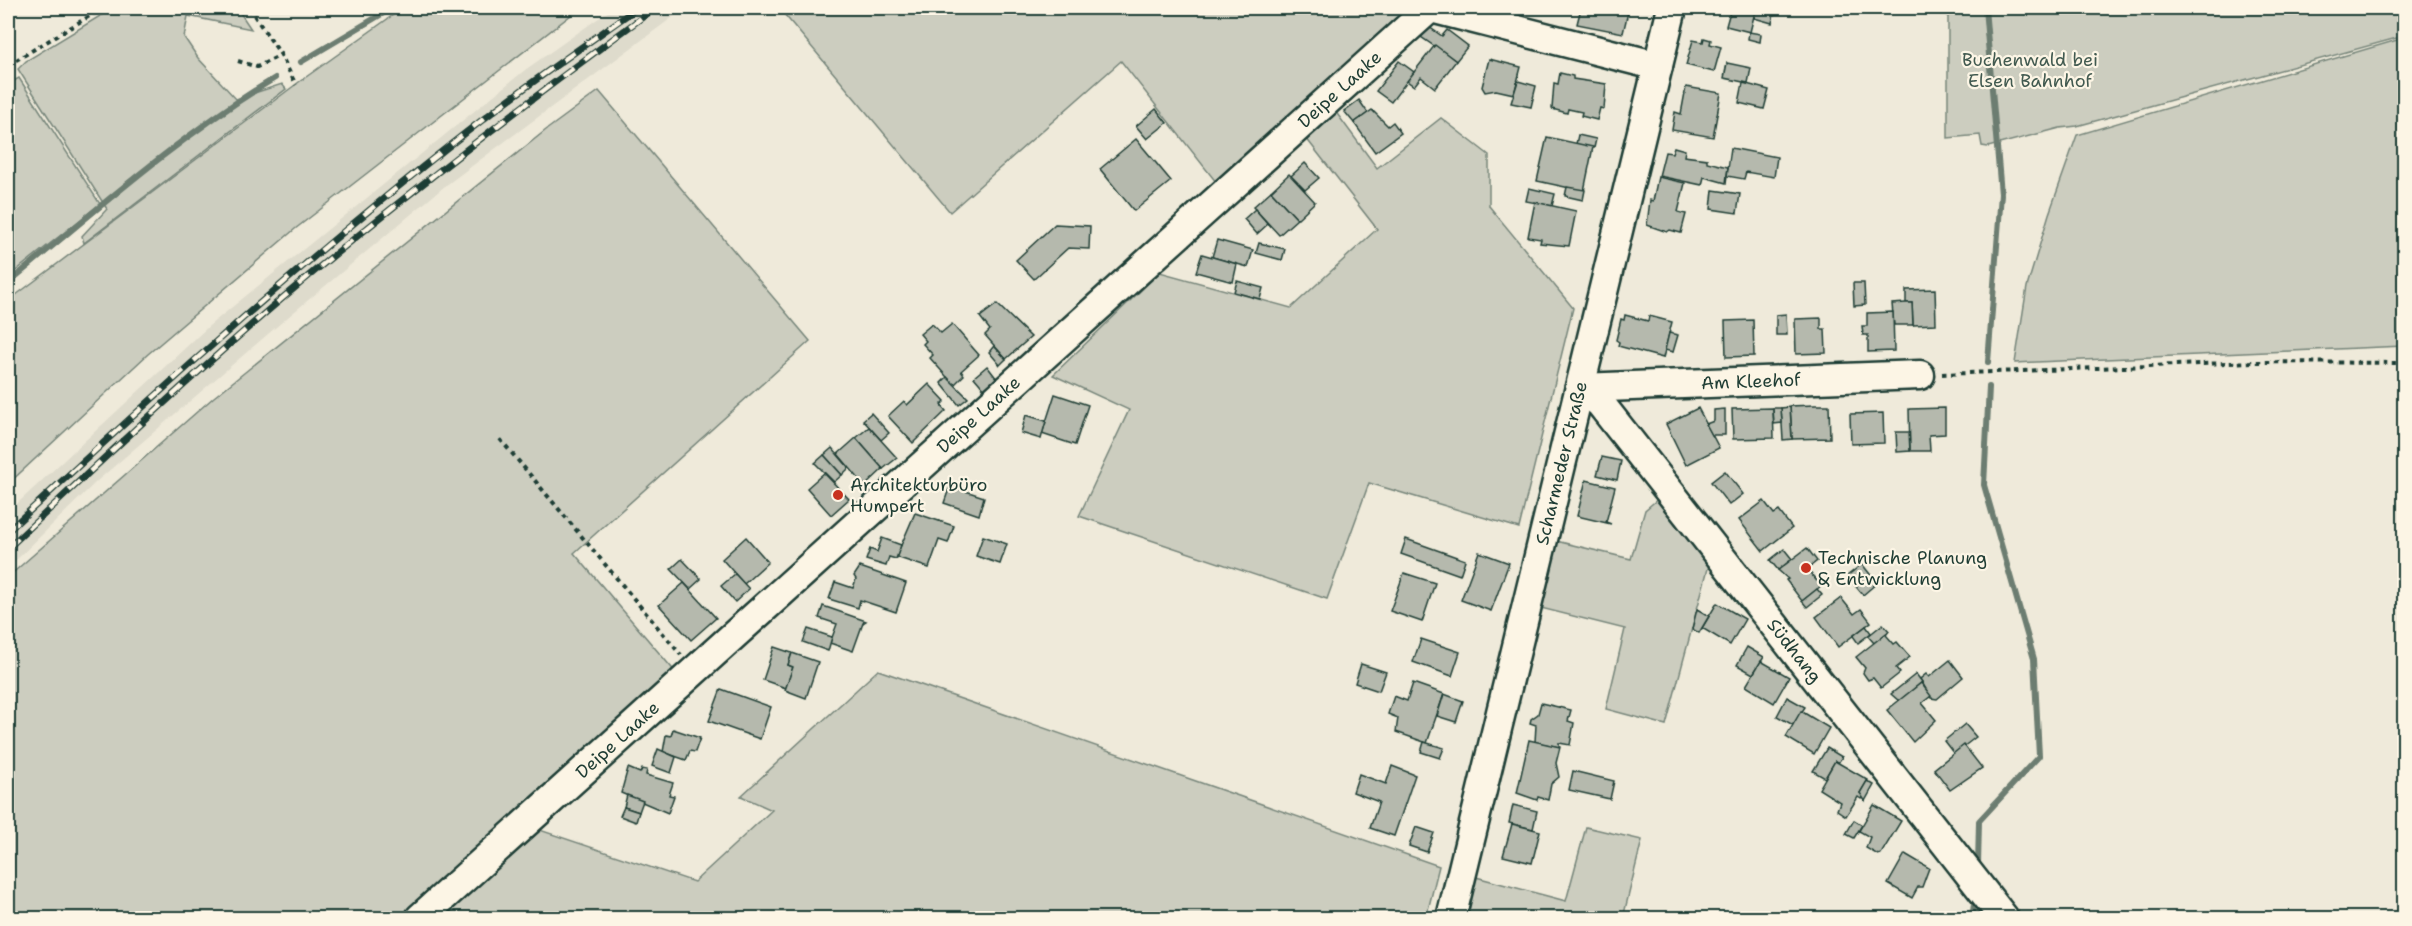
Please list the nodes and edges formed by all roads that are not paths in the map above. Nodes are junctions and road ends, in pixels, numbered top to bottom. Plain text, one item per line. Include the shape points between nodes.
1 (1431, 8) edge
2 (1672, 8) edge
3 (1658, 66) junction
4 (1920, 375) road end
5 (1580, 388) junction
6 (420, 918) edge
7 (1451, 918) edge
8 (2004, 918) edge

1 - 3 street, Deipe Laake
1 - 6 street, Deipe Laake
2 - 3 street, Scharmeder Straße
3 - 5 street, Scharmeder Straße
4 - 5 street, Am Kleehof
5 - 7 street, Scharmeder Straße
5 - 8 street, Südhang via 1600,403

